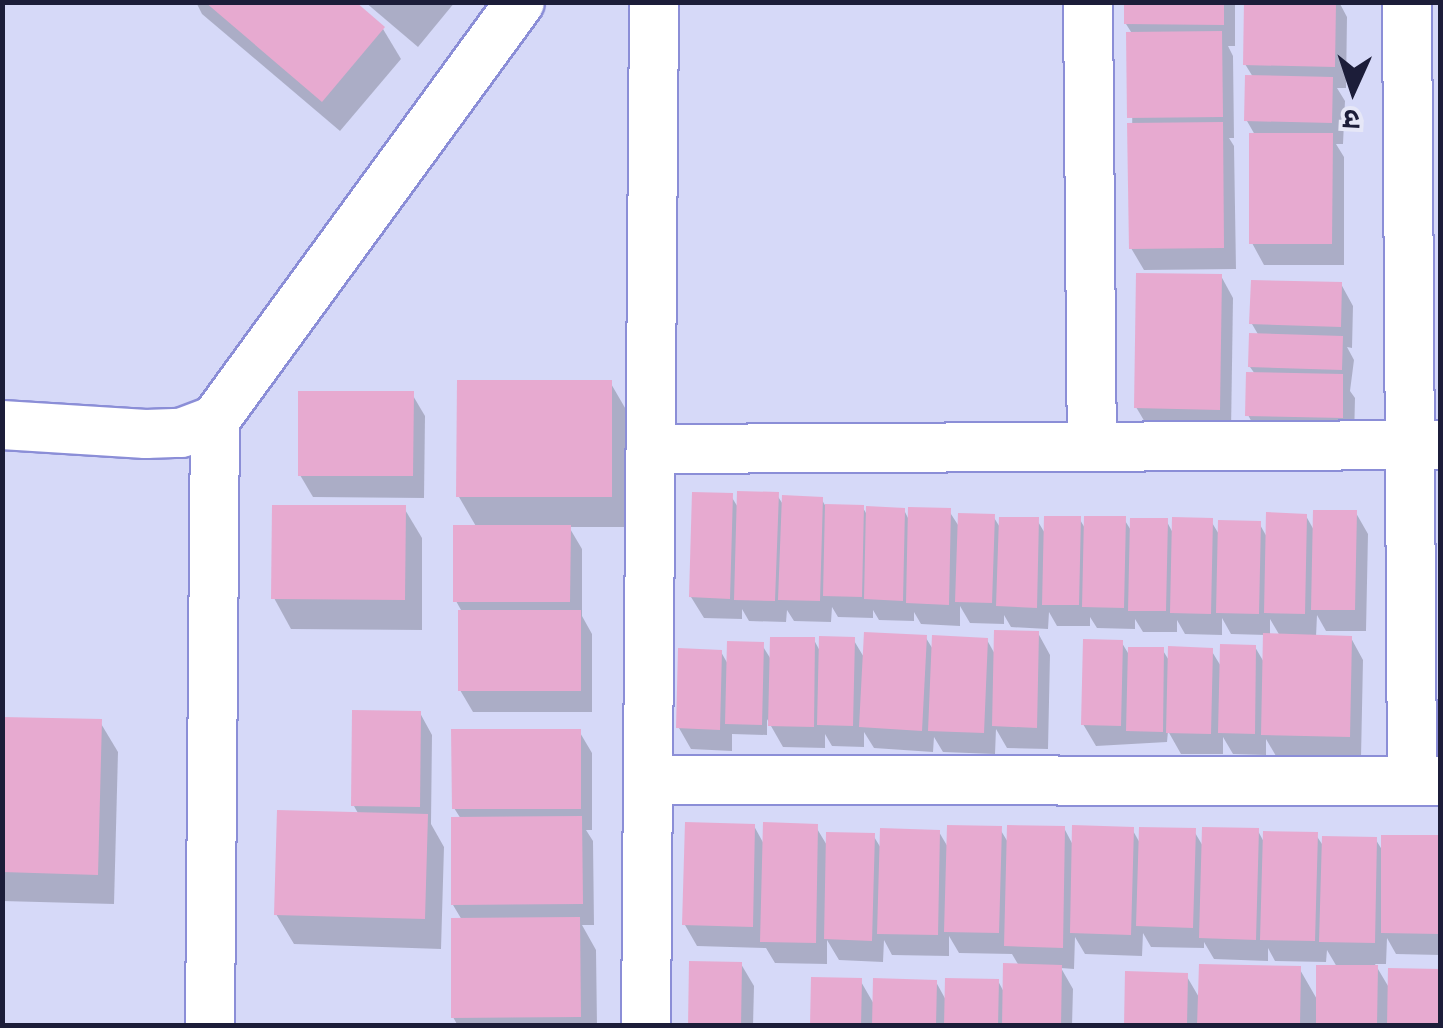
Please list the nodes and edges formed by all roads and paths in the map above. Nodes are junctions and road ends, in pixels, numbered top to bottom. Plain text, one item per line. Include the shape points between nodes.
1 (520, 2) edge
2 (654, 2) edge
3 (1088, 2) edge
4 (1407, 2) edge
5 (215, 420) junction
6 (2, 425) edge
7 (1425, 445) edge
8 (1092, 446) junction
9 (651, 448) junction
10 (648, 780) junction
11 (1426, 781) edge
12 (210, 1026) edge
13 (646, 1026) edge

1 - 5 street
2 - 9 street
3 - 8 street
4 - 7 street
5 - 6 street via 181,433 146,434
5 - 12 street
7 - 8 street
7 - 11 street
8 - 9 street
9 - 10 street
10 - 11 street
10 - 13 street

